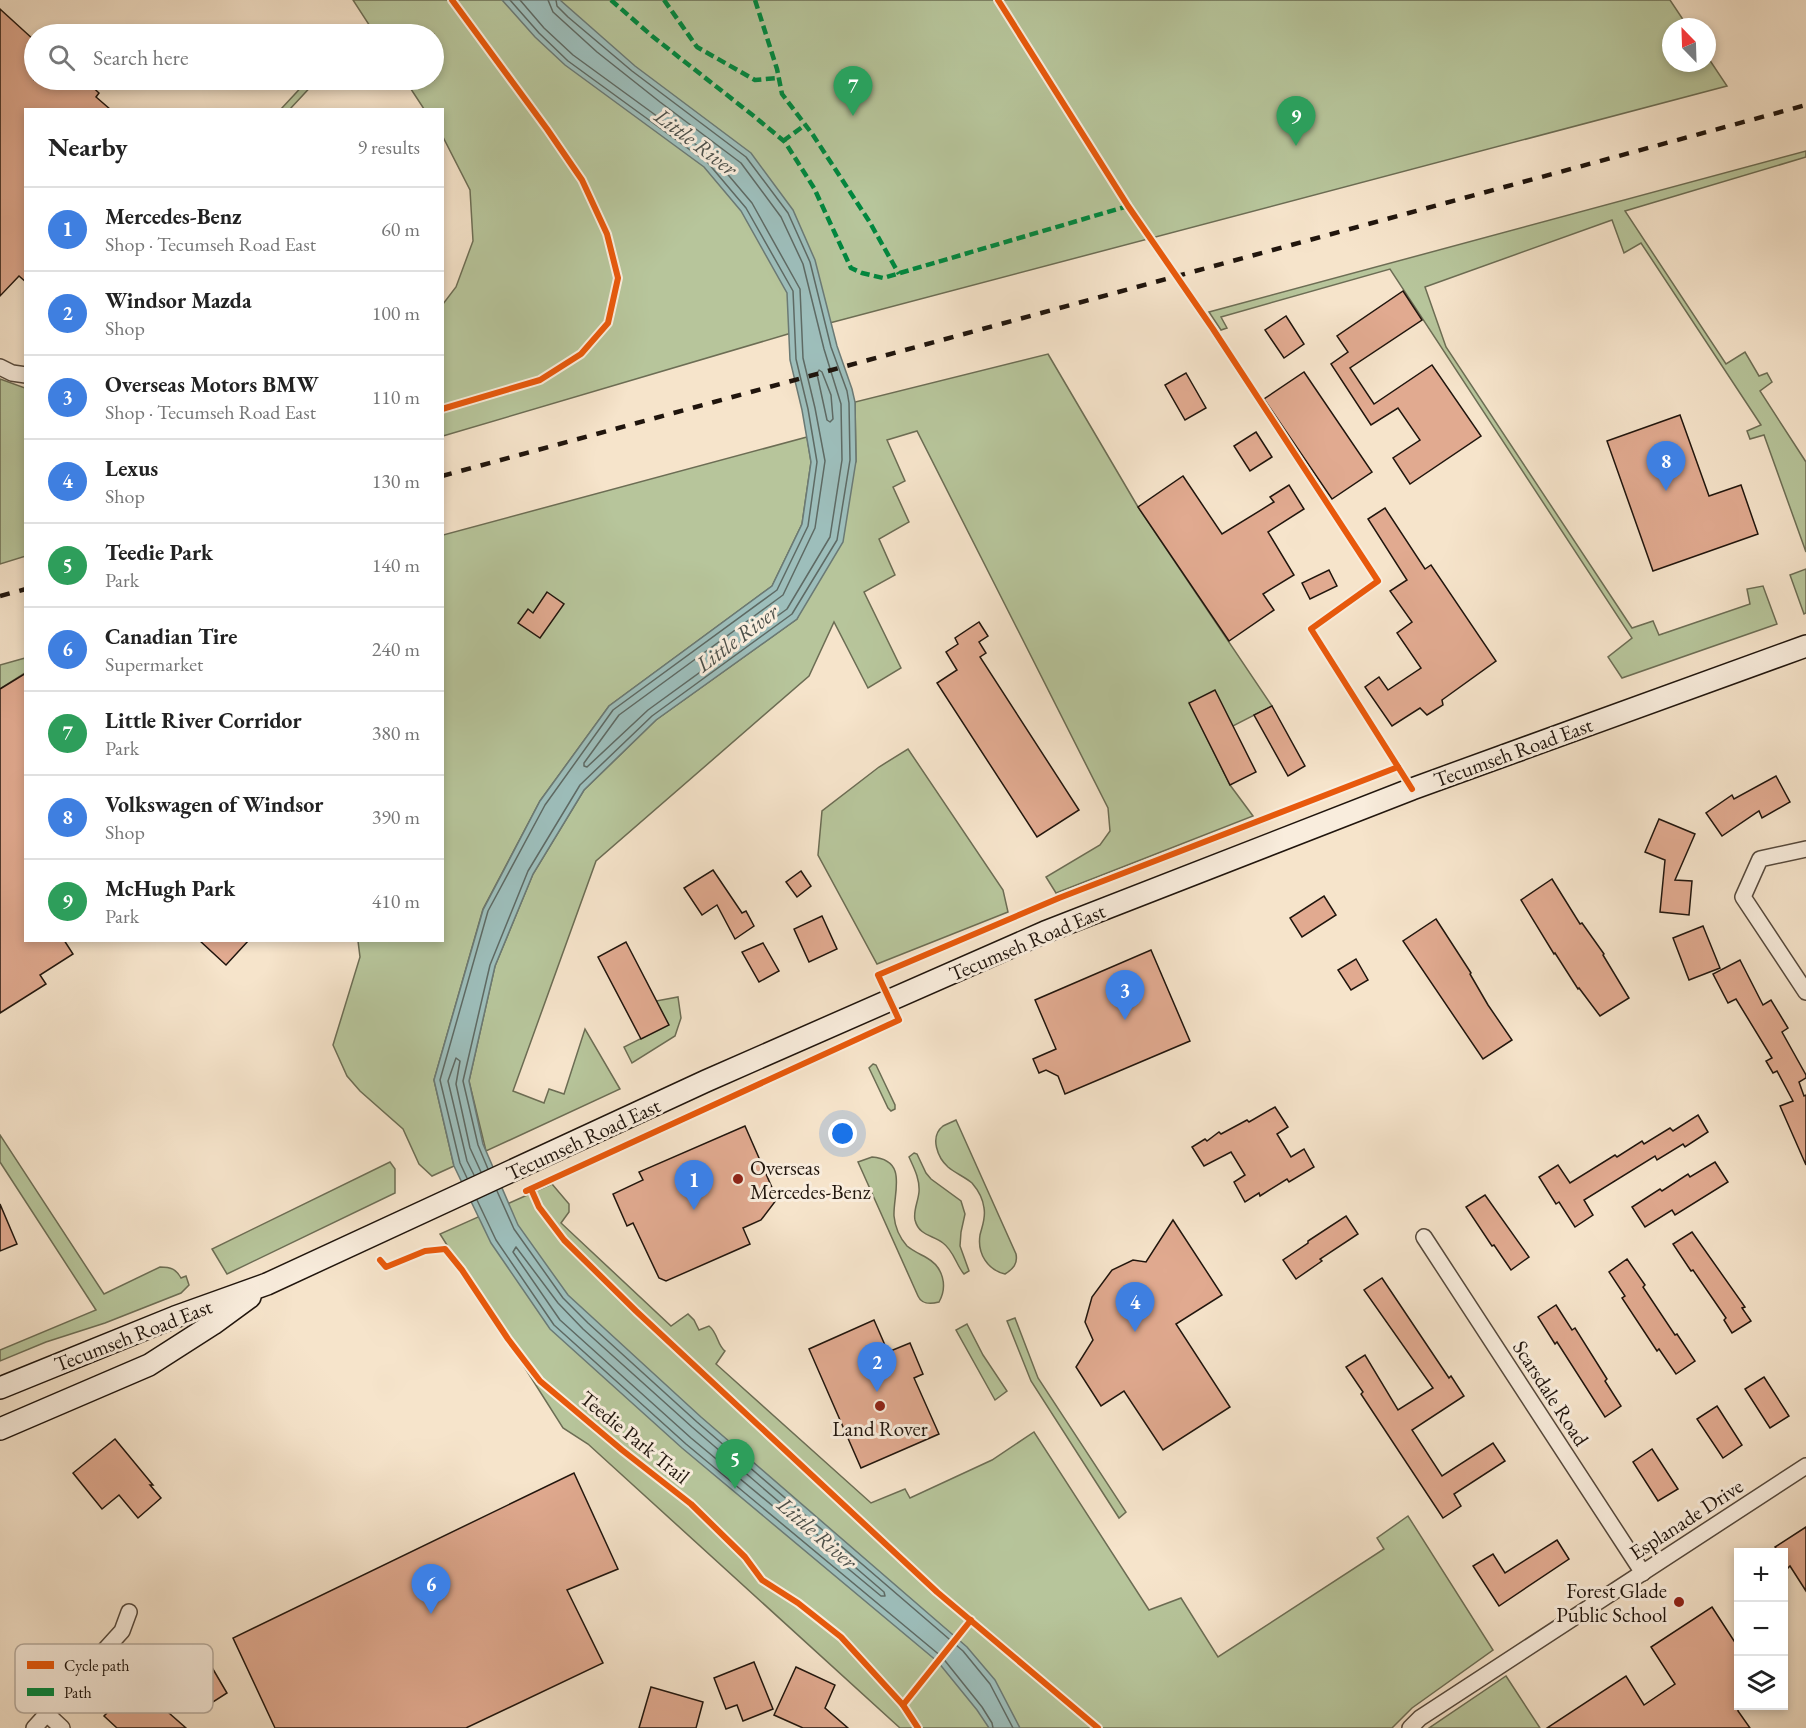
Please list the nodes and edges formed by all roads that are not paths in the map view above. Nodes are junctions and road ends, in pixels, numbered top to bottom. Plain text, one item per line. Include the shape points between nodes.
1 (0, 367) edge
2 (24, 375) edge
3 (1806, 646) edge
4 (1806, 849) edge
5 (1806, 992) edge
6 (1424, 1237) dead end
7 (267, 1284) junction
8 (0, 1388) edge
9 (0, 1429) edge
10 (1806, 1466) edge
11 (1643, 1573) junction
12 (129, 1612) dead end
13 (110, 1644) edge
14 (47, 1714) joint
15 (34, 1728) edge
16 (62, 1728) edge
17 (1410, 1728) edge

1 - 2 street
3 - 7 main road, Tecumseh Road East via 1412,789 1045,932 706,1081
4 - 5 street via 1760,859 1743,897
6 - 11 street, Scarsdale Road
7 - 8 main road, Tecumseh Road East
7 - 9 main road, Tecumseh Road East via 150,1365
10 - 11 street, Esplanade Drive
11 - 17 street, Esplanade Drive
12 - 13 street via 122,1631
14 - 15 street
14 - 16 street

